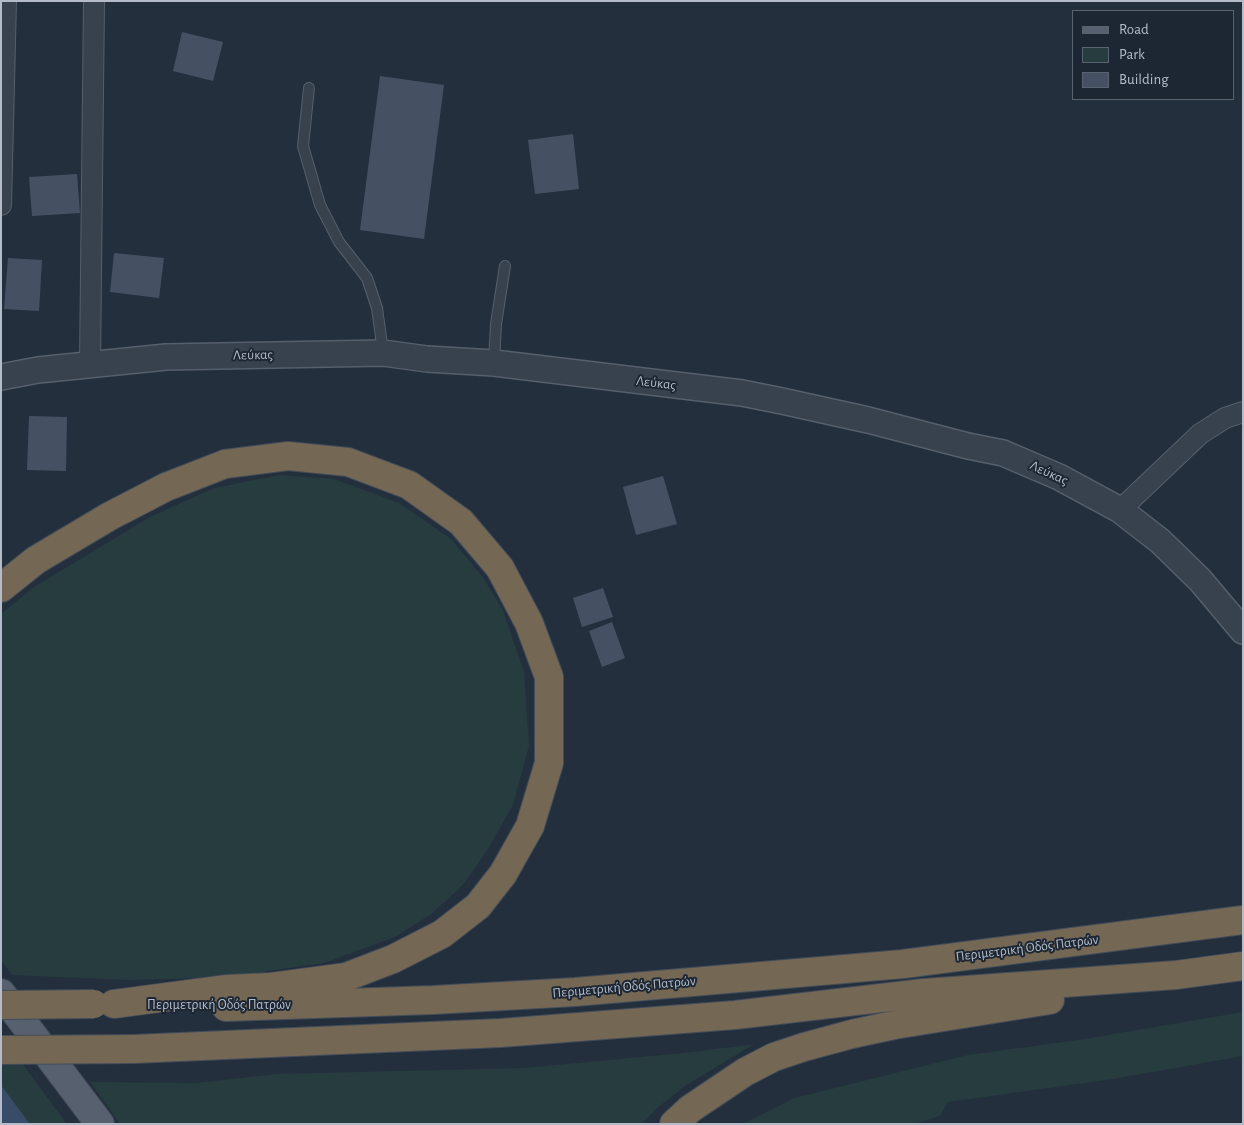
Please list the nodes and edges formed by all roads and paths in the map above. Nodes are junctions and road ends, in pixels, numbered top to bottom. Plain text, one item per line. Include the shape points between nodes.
1 (6, 1) edge
2 (94, 1) edge
3 (309, 88) dead end
4 (1, 205) edge
5 (505, 266) dead end
6 (383, 354) junction
7 (494, 363) junction
8 (90, 364) junction
9 (1, 377) edge
10 (1243, 412) edge
11 (1120, 510) junction
12 (1, 588) edge
13 (1243, 631) edge
14 (1243, 920) edge
15 (1243, 966) edge
16 (1176, 976) junction
17 (1, 993) edge
18 (104, 1004) junction
19 (1, 1005) edge
20 (1, 1050) edge
21 (100, 1124) edge
22 (674, 1124) edge

1 - 4 street
2 - 8 street
3 - 6 lane via 303,146 320,205 339,242 367,278 378,308
5 - 7 lane
6 - 7 street, Λεύκας
6 - 8 street, Λεύκας via 166,357
7 - 11 street, Λεύκας via 742,393 868,420 1003,453 1060,477
8 - 9 street, Λεύκας
10 - 11 street via 1225,418 1200,434
11 - 13 street, Λεύκας via 1176,555
12 - 18 highway via 36,560 110,516 166,487 225,464 288,456 348,462 409,485 461,522 500,568 529,623 549,677 549,763 530,826 503,874 478,906 442,934 393,959 346,977
14 - 18 highway, Περιμετρική Οδός Πατρών via 903,964 575,992 200,1008
15 - 16 highway
16 - 20 highway, bridge via 924,993 735,1015 500,1033 134,1049
16 - 22 highway via 894,1025 804,1047 745,1072 690,1109
17 - 21 main road
18 - 19 highway, Περιμετρική Οδός Πατρών, bridge

